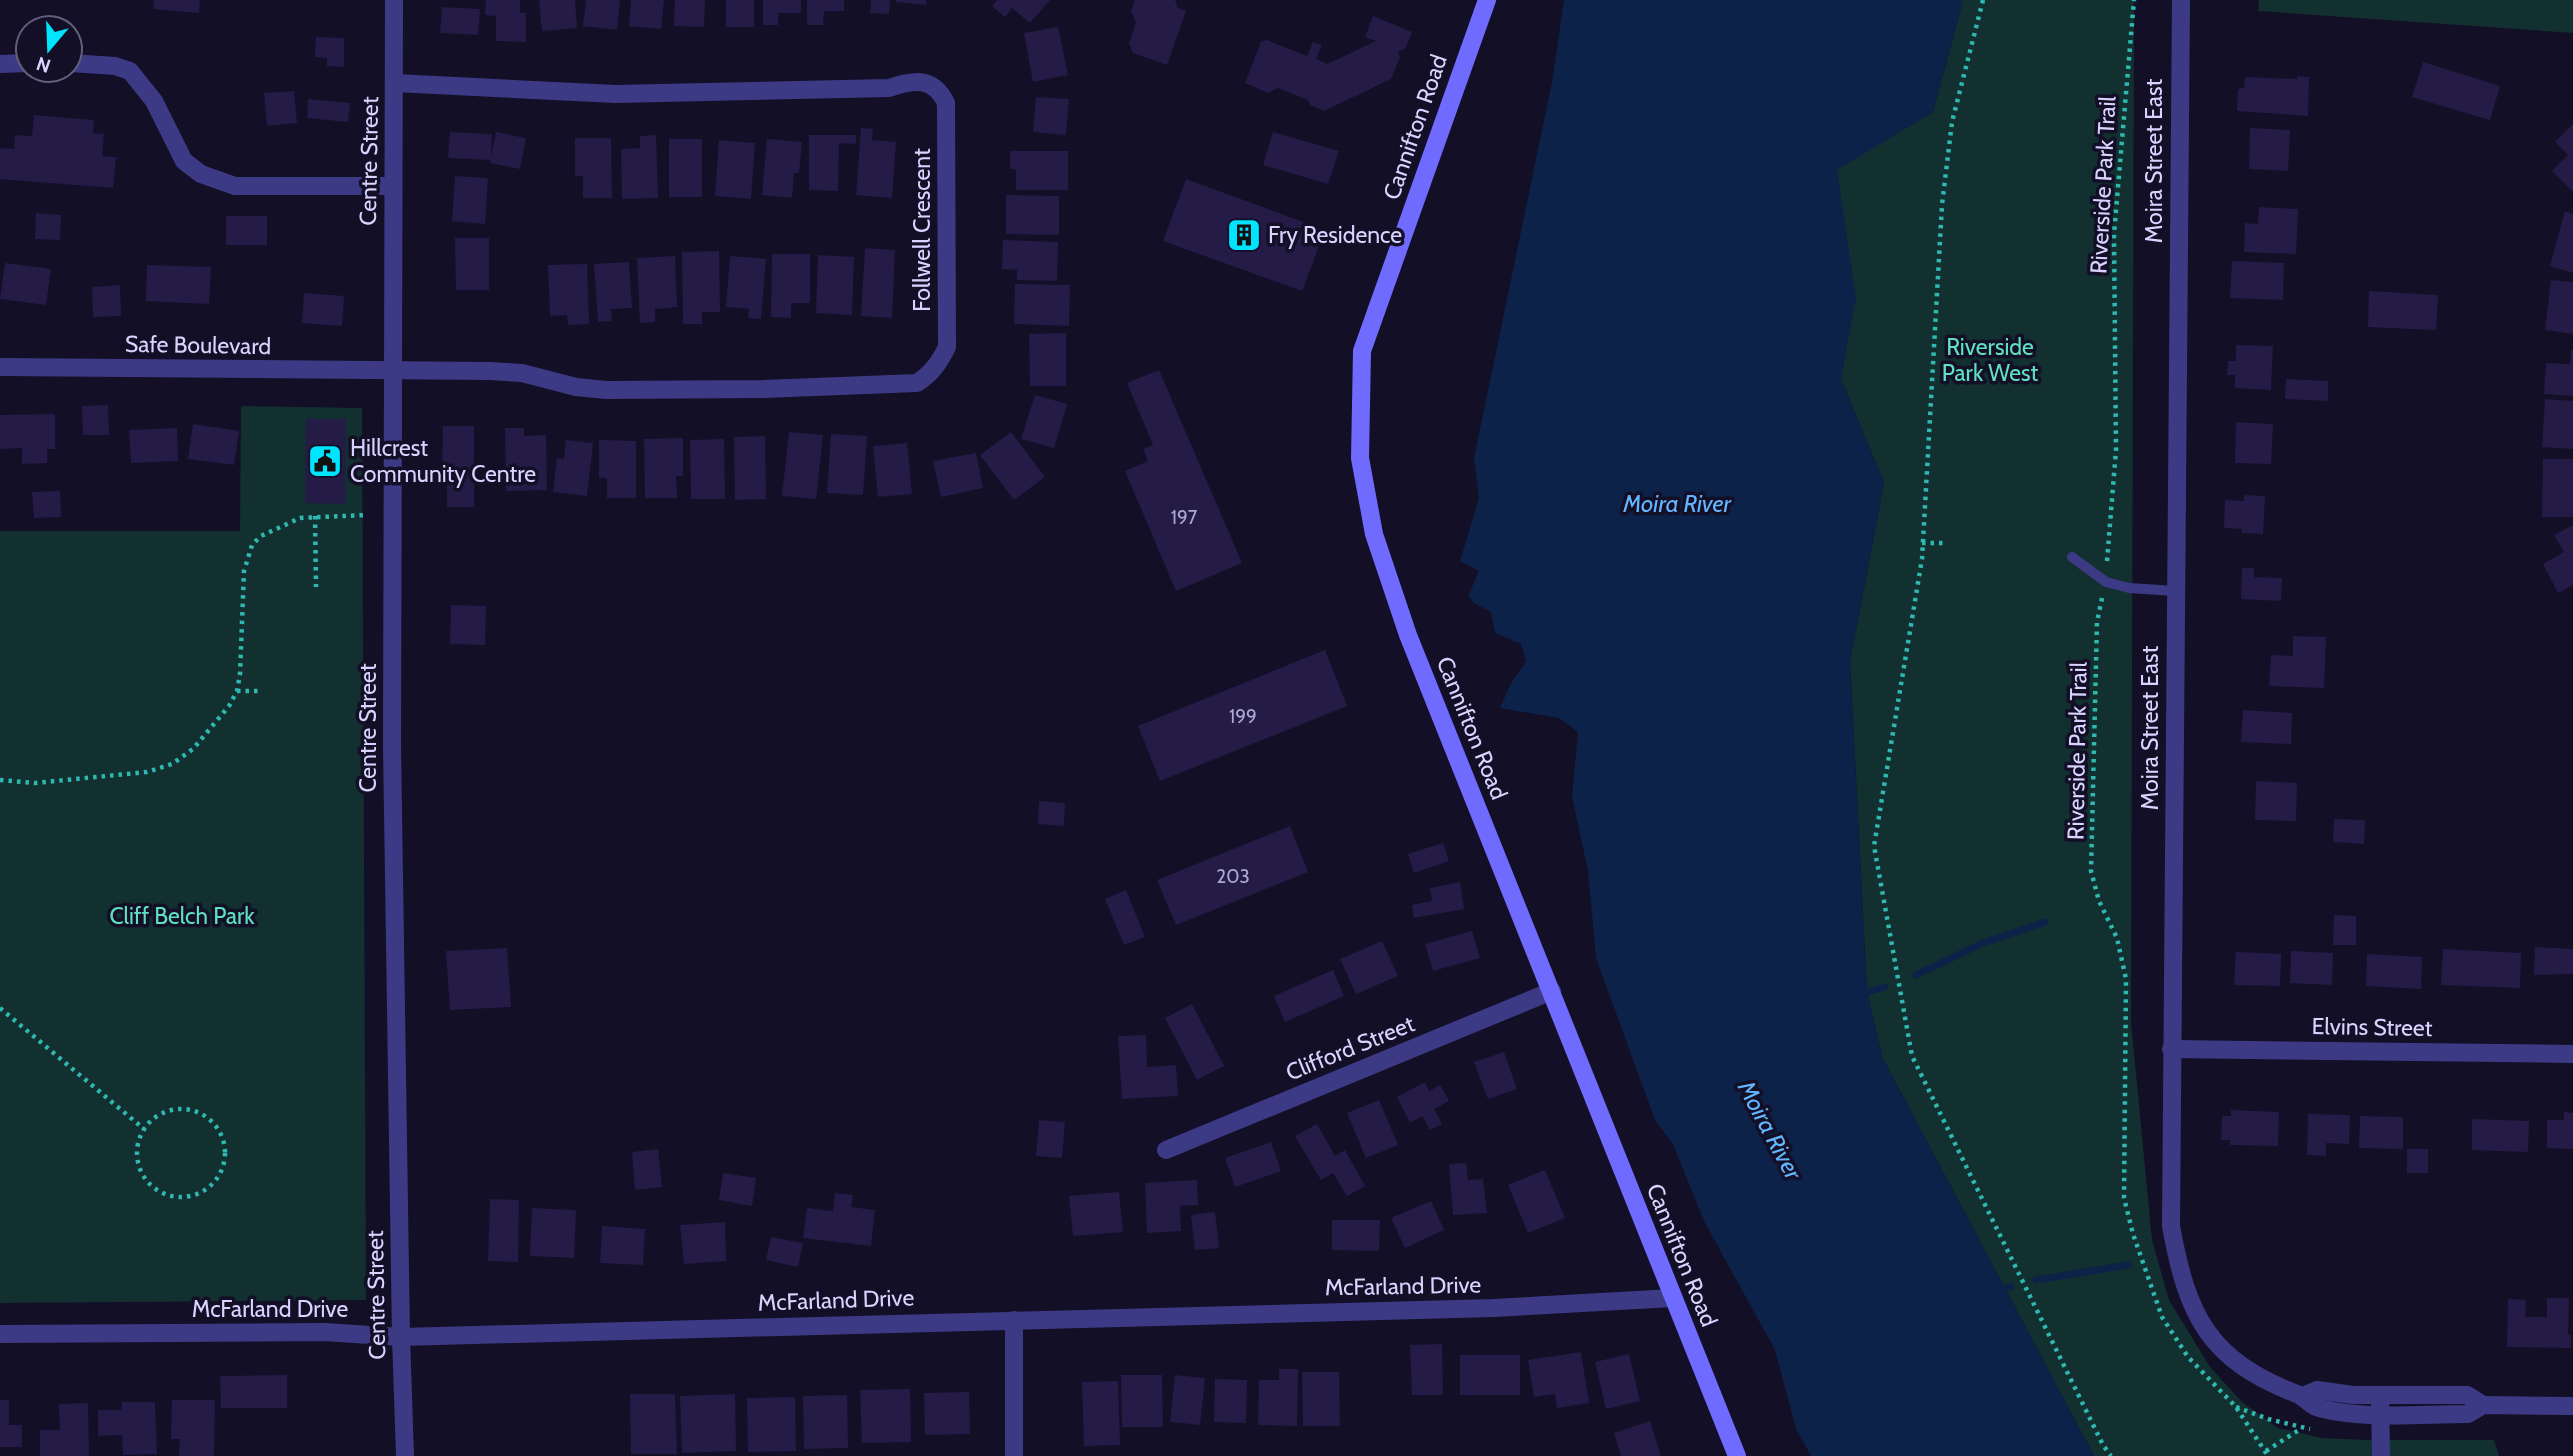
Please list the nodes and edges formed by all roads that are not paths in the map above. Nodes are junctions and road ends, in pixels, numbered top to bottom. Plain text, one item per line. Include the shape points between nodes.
1 (394, 0) edge
2 (1488, 0) edge
3 (2181, 0) edge
4 (84, 64) edge
5 (395, 83) junction
6 (392, 186) junction
7 (0, 368) edge
8 (395, 371) junction
9 (2072, 557) dead end
10 (2175, 591) junction
11 (1552, 991) junction
12 (2171, 1049) junction
13 (2573, 1054) edge
14 (1166, 1150) dead end
15 (1672, 1298) junction
16 (1014, 1320) junction
17 (0, 1334) edge
18 (401, 1337) junction
19 (2380, 1395) junction
20 (2303, 1396) junction
21 (2483, 1405) junction
22 (2573, 1406) edge
23 (2380, 1414) junction
24 (405, 1456) edge
25 (1014, 1456) edge
26 (1737, 1456) edge
27 (2381, 1456) edge

1 - 5 street, Centre Street
2 - 11 main road, Cannifton Road via 1362,351 1360,458 1374,534 1408,635
3 - 10 street, Moira Street East
4 - 6 street via 130,71 154,101 184,161 201,174 235,186
5 - 6 street, Centre Street
5 - 8 street, Follwell Crescent via 615,94 889,88 912,81 931,85 940,90 946,103 947,346 940,363 917,383 606,390 522,373
6 - 8 street, Centre Street
7 - 8 street, Safe Boulevard
8 - 18 street, Centre Street via 392,746
9 - 10 lane via 2106,582
10 - 12 street, Moira Street East
11 - 14 street, Clifford Street
11 - 15 main road, Cannifton Road
12 - 13 street, Elvins Street
12 - 20 street, Moira Street East via 2171,1226 2179,1271 2195,1314 2223,1352 2264,1381
15 - 16 street, McFarland Drive via 1494,1308
15 - 26 main road, Cannifton Road
16 - 18 street, McFarland Drive
16 - 25 street
17 - 18 street, McFarland Drive via 324,1332
18 - 24 street, Centre Street
19 - 20 street, Moira Street East via 2317,1390
19 - 21 street, Moira Street East via 2468,1395
19 - 23 street
20 - 23 street, Moira Street East via 2315,1407
21 - 22 street
21 - 23 street, Moira Street East via 2468,1413
23 - 27 street

